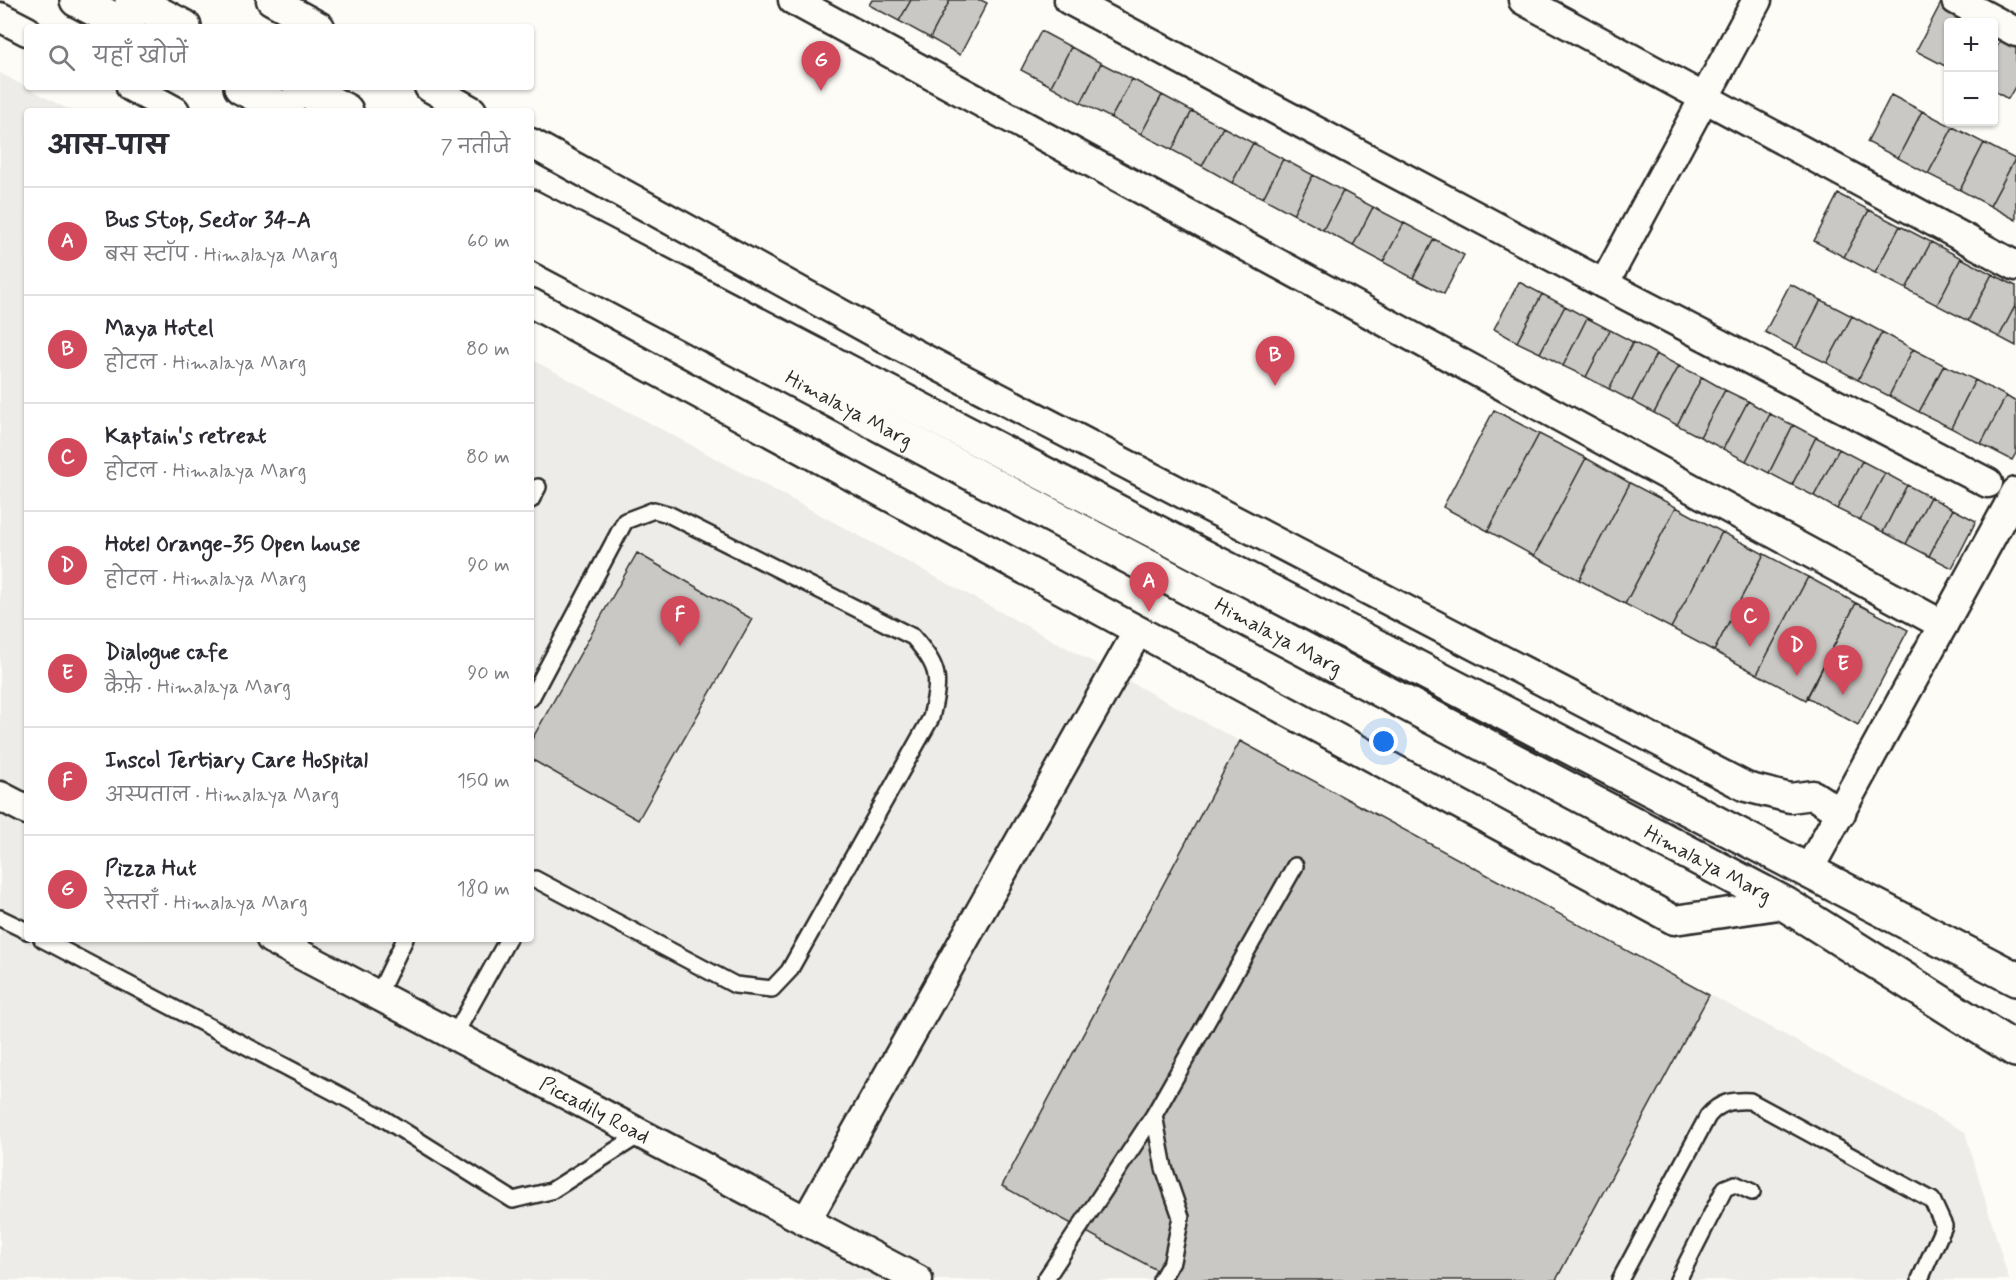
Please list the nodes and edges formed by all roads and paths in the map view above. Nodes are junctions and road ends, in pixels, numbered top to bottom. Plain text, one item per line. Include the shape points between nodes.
1 (77, 0) edge
2 (132, 0) edge
3 (271, 0) edge
4 (793, 0) edge
5 (1069, 0) edge
6 (1523, 0) edge
7 (1757, 0) edge
8 (1956, 0) edge
9 (0, 16) edge
10 (122, 24) edge
11 (178, 24) edge
12 (315, 24) edge
13 (24, 29) edge
14 (2016, 32) edge
15 (136, 90) edge
16 (247, 90) edge
17 (306, 90) edge
18 (434, 90) edge
19 (1704, 99) junction
20 (170, 108) edge
21 (280, 108) edge
22 (340, 108) edge
23 (467, 108) edge
24 (534, 145) edge
25 (534, 209) edge
26 (534, 242) edge
27 (2016, 266) edge
28 (1604, 284) junction
29 (534, 305) edge
30 (1988, 483) dead end
31 (2016, 492) edge
32 (1943, 625) junction
33 (1138, 630) junction
34 (534, 692) edge
35 (0, 796) edge
36 (24, 808) edge
37 (1841, 813) junction
38 (1295, 867) dead end
39 (1809, 869) junction
40 (534, 882) edge
41 (1785, 904) junction
42 (0, 918) edge
43 (24, 930) edge
44 (48, 942) edge
45 (277, 942) edge
46 (404, 942) edge
47 (506, 942) edge
48 (2016, 979) edge
49 (378, 995) junction
50 (454, 1036) junction
51 (2016, 1050) edge
52 (1154, 1115) junction
53 (640, 1134) junction
54 (1752, 1192) dead end
55 (806, 1221) junction
56 (1920, 1279) edge
57 (918, 1280) edge
58 (1045, 1280) edge
59 (1161, 1280) edge
60 (1620, 1280) edge
61 (1678, 1280) edge

1 - 10 main road
2 - 11 main road
3 - 12 street
4 - 32 street
5 - 28 street
6 - 19 street
7 - 19 street
8 - 14 street
9 - 13 street
15 - 20 street
16 - 21 main road
17 - 22 main road
18 - 23 street
19 - 27 street
19 - 28 street
24 - 37 street via 892,342 1746,787 1790,798 1813,795
25 - 39 main road, Himalaya Marg
26 - 41 main road, Himalaya Marg
28 - 30 street
29 - 33 street
31 - 32 street
32 - 37 street
33 - 41 street via 1674,920
33 - 55 street
34 - 40 lane via 626,521 654,510 913,637 931,657 939,681 931,718 789,971 772,989 735,985
35 - 36 street
37 - 39 street
38 - 52 lane
39 - 48 main road, Himalaya Marg
41 - 51 main road, Himalaya Marg
42 - 43 lane
44 - 53 lane via 378,1115 513,1200 551,1191
45 - 49 street, Piccadily Road
46 - 49 lane
47 - 50 lane
49 - 50 street, Piccadily Road
50 - 53 street, Piccadily Road
52 - 58 lane
52 - 59 lane via 1164,1168 1181,1218 1172,1262
53 - 55 street, Piccadily Road
54 - 61 lane via 1736,1184 1725,1188
55 - 57 street, Piccadily Road
56 - 60 lane via 1944,1226 1932,1200 1750,1101 1733,1100 1718,1105 1708,1116

